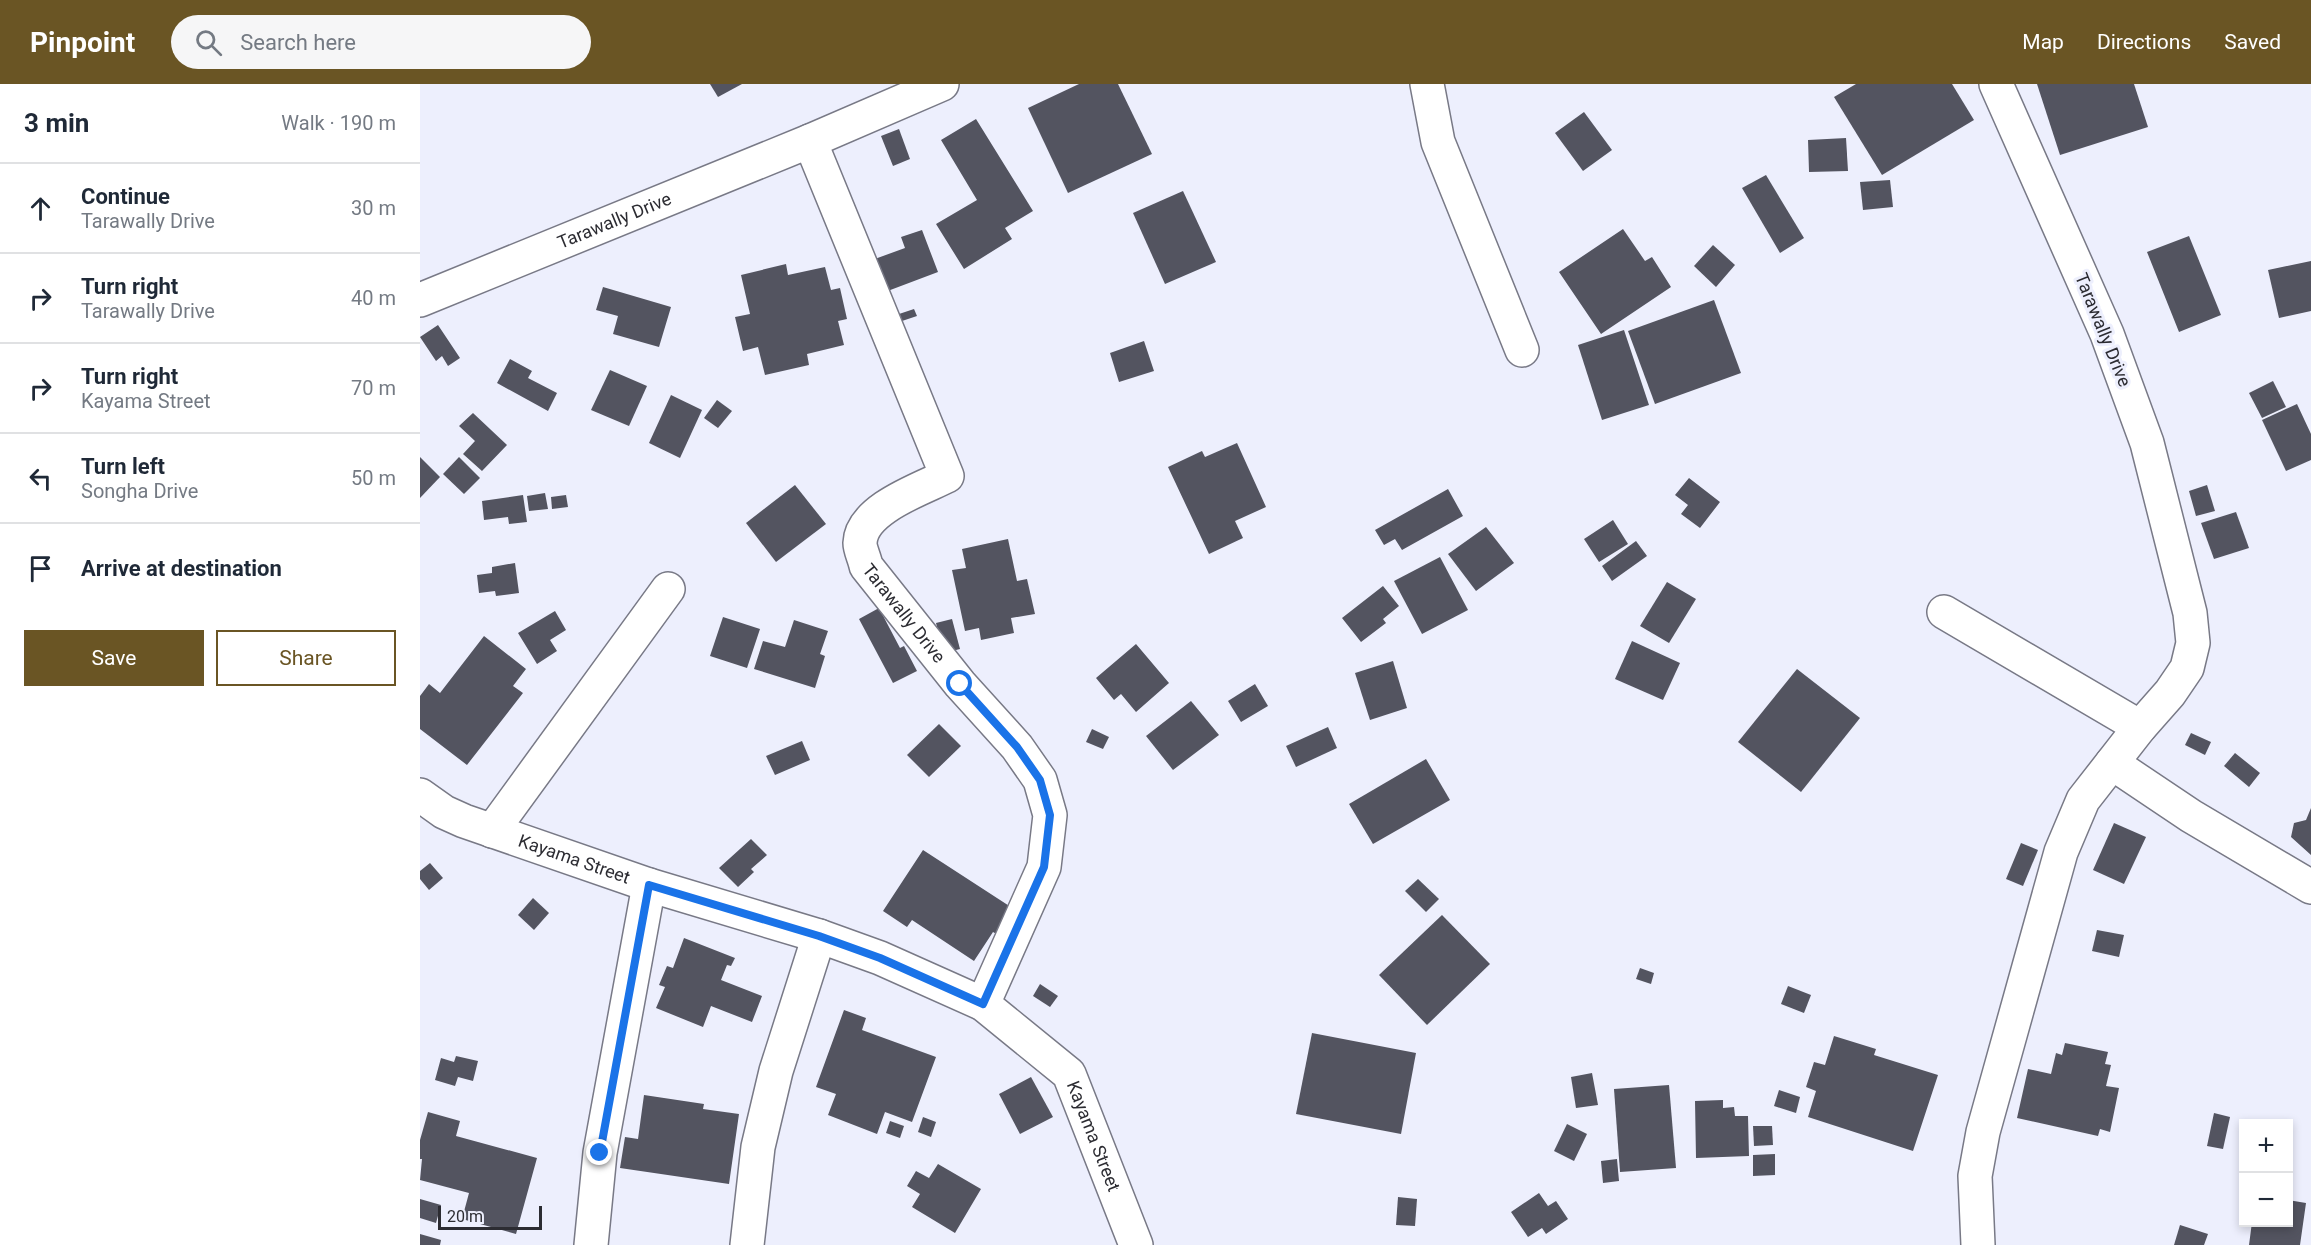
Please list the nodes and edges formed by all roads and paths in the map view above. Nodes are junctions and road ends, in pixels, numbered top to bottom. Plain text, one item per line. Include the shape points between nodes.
1 (942, 84) edge
2 (1427, 84) edge
3 (1996, 84) edge
4 (810, 141) junction
5 (420, 300) edge
6 (1522, 350) dead end
7 (668, 589) dead end
8 (1944, 612) dead end
9 (2140, 727) junction
10 (2112, 763) junction
11 (455, 815) edge
12 (649, 885) junction
13 (2311, 887) edge
14 (819, 936) junction
15 (983, 1004) junction
16 (591, 1245) edge
17 (747, 1245) edge
18 (1136, 1245) edge
19 (1978, 1245) edge

1 - 4 street, Tarawally Drive
2 - 6 street via 1437,142
3 - 9 street, Tarawally Drive via 2107,334 2147,443 2190,613 2193,643 2187,668
4 - 5 street, Tarawally Drive
4 - 15 street, Tarawally Drive via 947,476 885,506 868,522 860,543 866,566 960,684 1017,747 1040,780 1050,815 1044,867
7 - 11 street
8 - 9 street
9 - 10 street, Tarawally Drive
10 - 13 street via 2191,816
10 - 19 street, Tarawally Drive via 2083,800 2061,852 2040,922 1983,1132 1976,1176
11 - 12 street, Kayama Street
12 - 14 street, Kayama Street
12 - 16 street via 600,1153
14 - 15 street, Kayama Street via 880,958
14 - 17 street via 776,1071 758,1147
15 - 18 street, Kayama Street via 1069,1074

